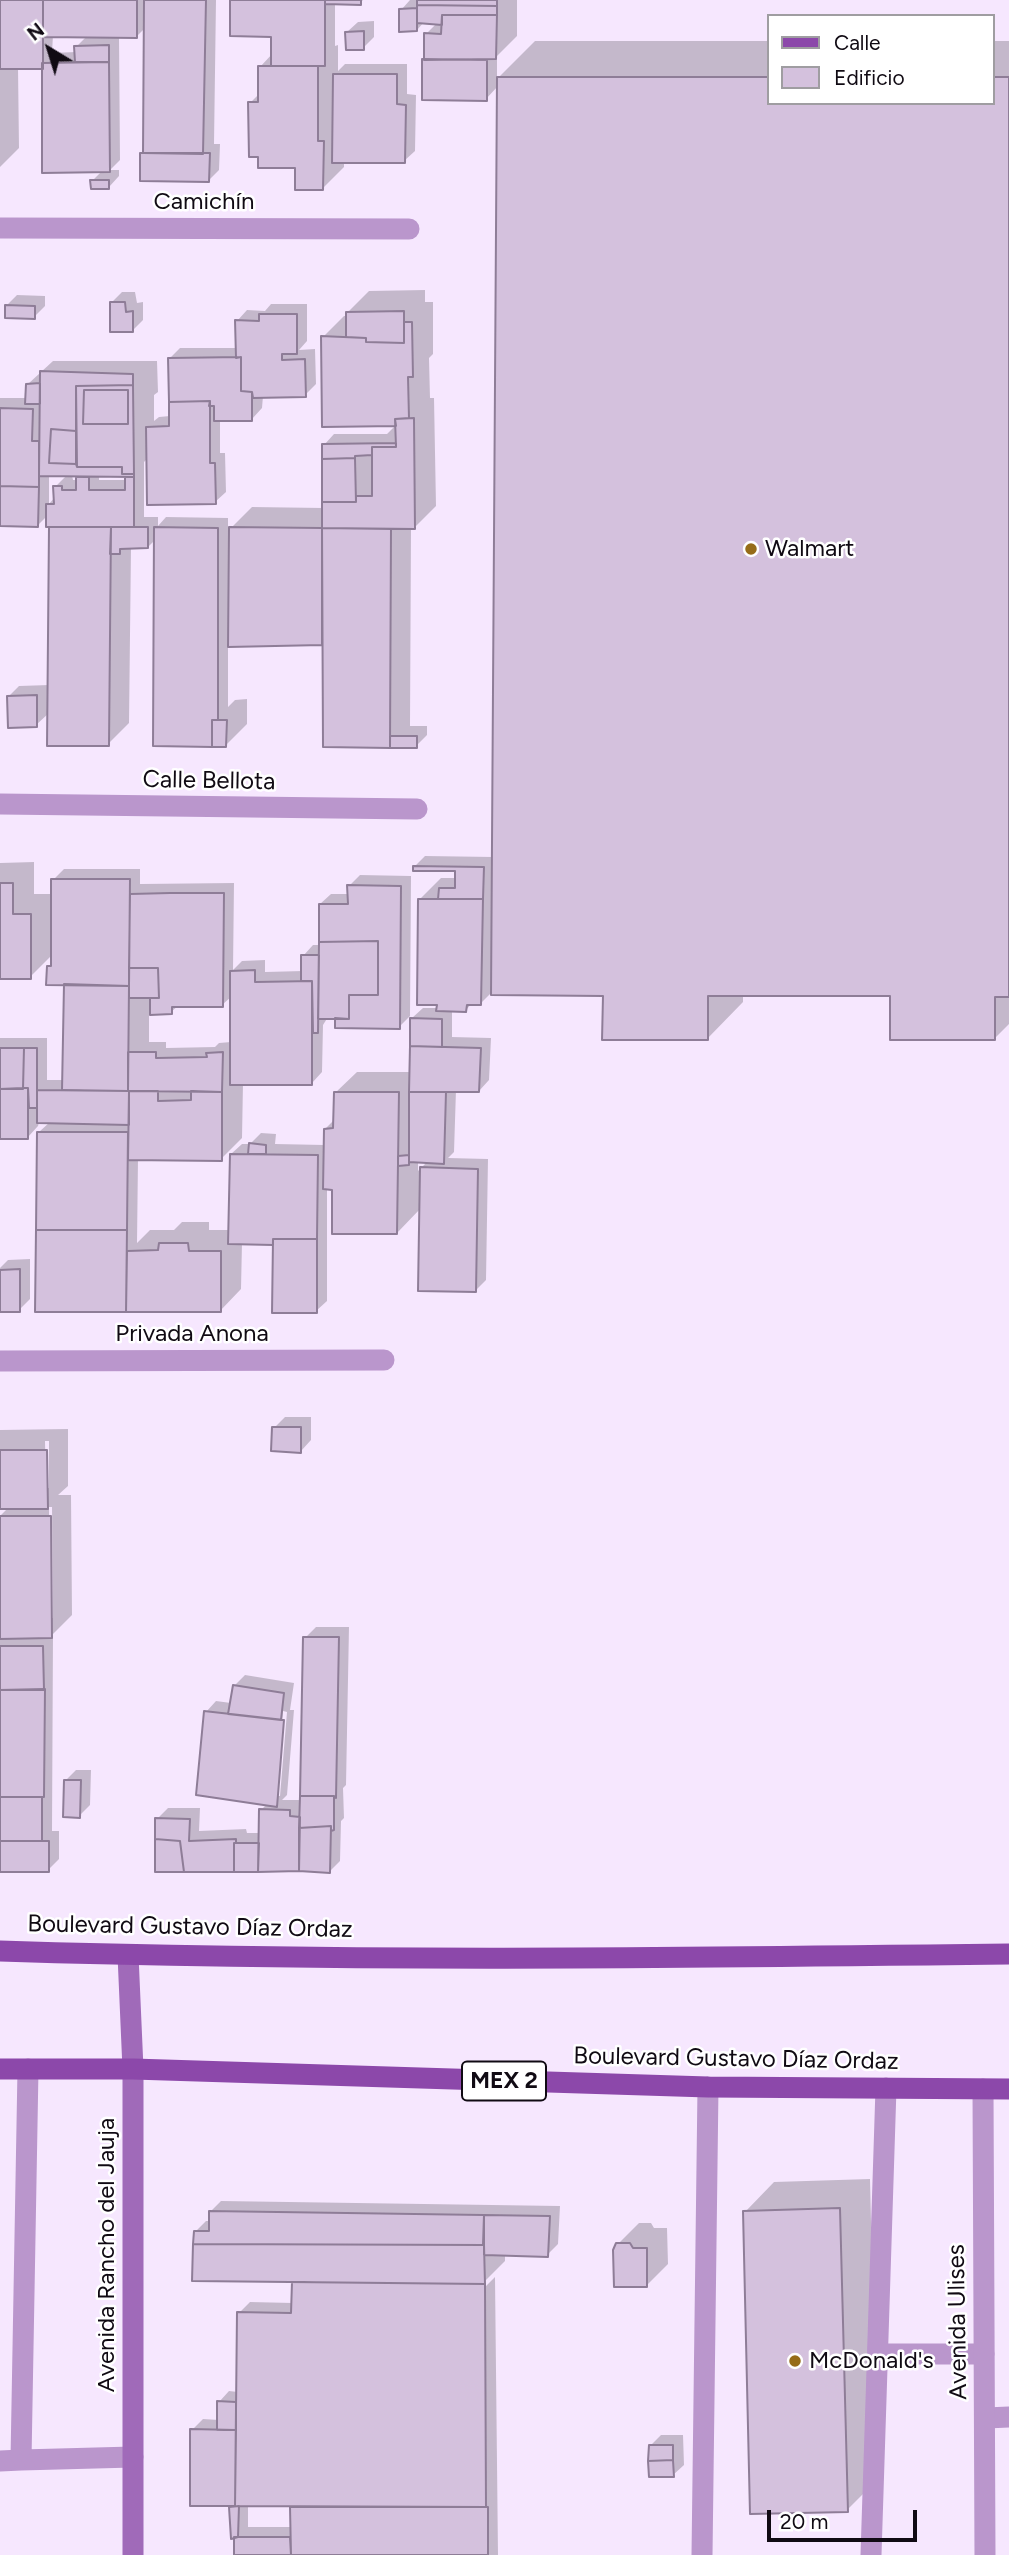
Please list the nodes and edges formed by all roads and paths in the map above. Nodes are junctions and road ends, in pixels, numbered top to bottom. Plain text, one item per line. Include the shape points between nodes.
1 (0, 228) edge
2 (409, 229) dead end
3 (0, 804) edge
4 (418, 809) dead end
5 (384, 1360) dead end
6 (0, 1361) edge
7 (0, 1951) edge
8 (1009, 1954) edge
9 (128, 1955) junction
10 (133, 2068) junction
11 (0, 2069) edge
12 (28, 2069) junction
13 (708, 2087) junction
14 (887, 2088) junction
15 (983, 2089) junction
16 (1009, 2089) edge
17 (877, 2354) junction
18 (984, 2354) junction
19 (1009, 2417) edge
20 (986, 2418) junction
21 (134, 2457) junction
22 (10, 2460) edge
23 (133, 2555) edge
24 (702, 2555) edge
25 (871, 2555) edge
26 (985, 2555) edge

1 - 2 street, Camichín
3 - 4 street, Calle Bellota
5 - 6 street, Privada Anona
7 - 9 main road, Boulevard Gustavo Díaz Ordaz
8 - 9 main road, Boulevard Gustavo Díaz Ordaz via 673,1958
9 - 10 street, Avenida Rancho del Jauja
10 - 12 main road, Boulevard Gustavo Díaz Ordaz / MEX 2
10 - 13 main road, Boulevard Gustavo Díaz Ordaz / MEX 2
10 - 21 street, Avenida Rancho del Jauja
11 - 12 main road, Boulevard Gustavo Díaz Ordaz / MEX 2
12 - 22 street
13 - 14 main road, Boulevard Gustavo Díaz Ordaz / MEX 2
13 - 24 street
14 - 15 main road, Boulevard Gustavo Díaz Ordaz / MEX 2
14 - 17 street
15 - 16 main road, Boulevard Gustavo Díaz Ordaz / MEX 2
15 - 18 street, Avenida Ulises
17 - 18 street
17 - 25 street
18 - 20 street, Avenida Ulises
19 - 20 street
20 - 26 street, Avenida Ulises
21 - 22 street
21 - 23 street, Avenida Rancho del Jauja

